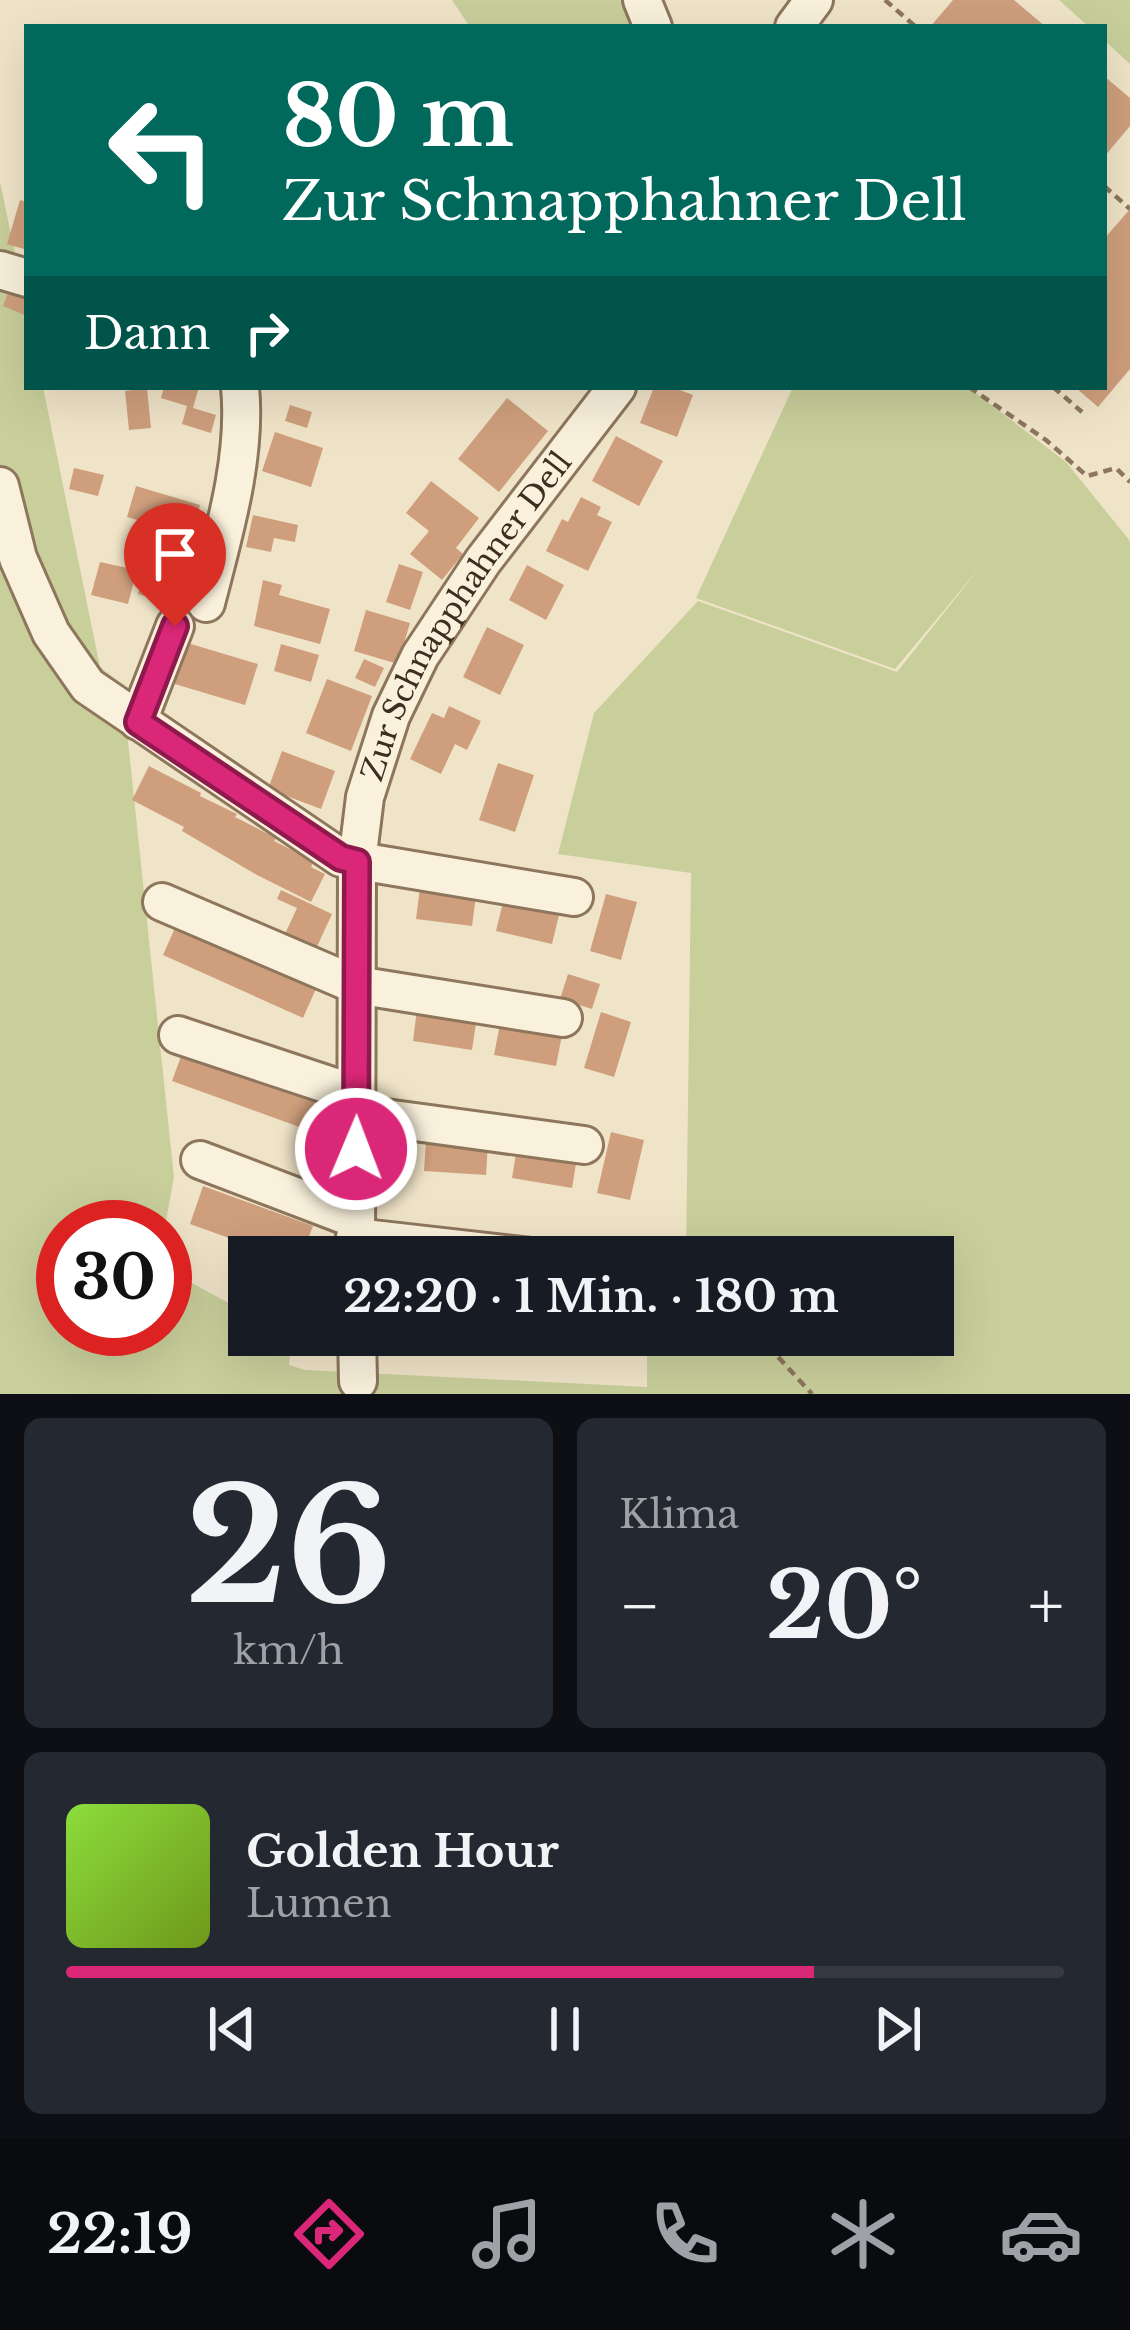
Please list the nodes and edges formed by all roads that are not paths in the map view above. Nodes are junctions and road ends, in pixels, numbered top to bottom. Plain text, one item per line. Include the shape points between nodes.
1 (240, 390) edge
2 (615, 390) edge
3 (0, 486) edge
4 (206, 603) dead end
5 (175, 626) dead end
6 (138, 722) junction
7 (357, 862) junction
8 (574, 897) dead end
9 (162, 902) dead end
10 (356, 985) junction
11 (563, 1018) dead end
12 (178, 1035) dead end
13 (356, 1104) junction
14 (584, 1144) dead end
15 (200, 1160) dead end
16 (351, 1236) edge
17 (355, 1236) edge
18 (357, 1356) edge
19 (358, 1381) dead end

1 - 4 street via 231,492
2 - 7 street, Zur Schnapphahner Dell via 420,656 364,797
3 - 6 street via 18,558 51,633 88,686
5 - 6 street
6 - 7 street
7 - 8 street
7 - 10 street, Zur Schnapphahner Dell
9 - 10 street
10 - 11 street
10 - 13 street, Zur Schnapphahner Dell
12 - 13 street
13 - 14 street
13 - 17 street, Zur Schnapphahner Dell
15 - 16 street
18 - 19 street

